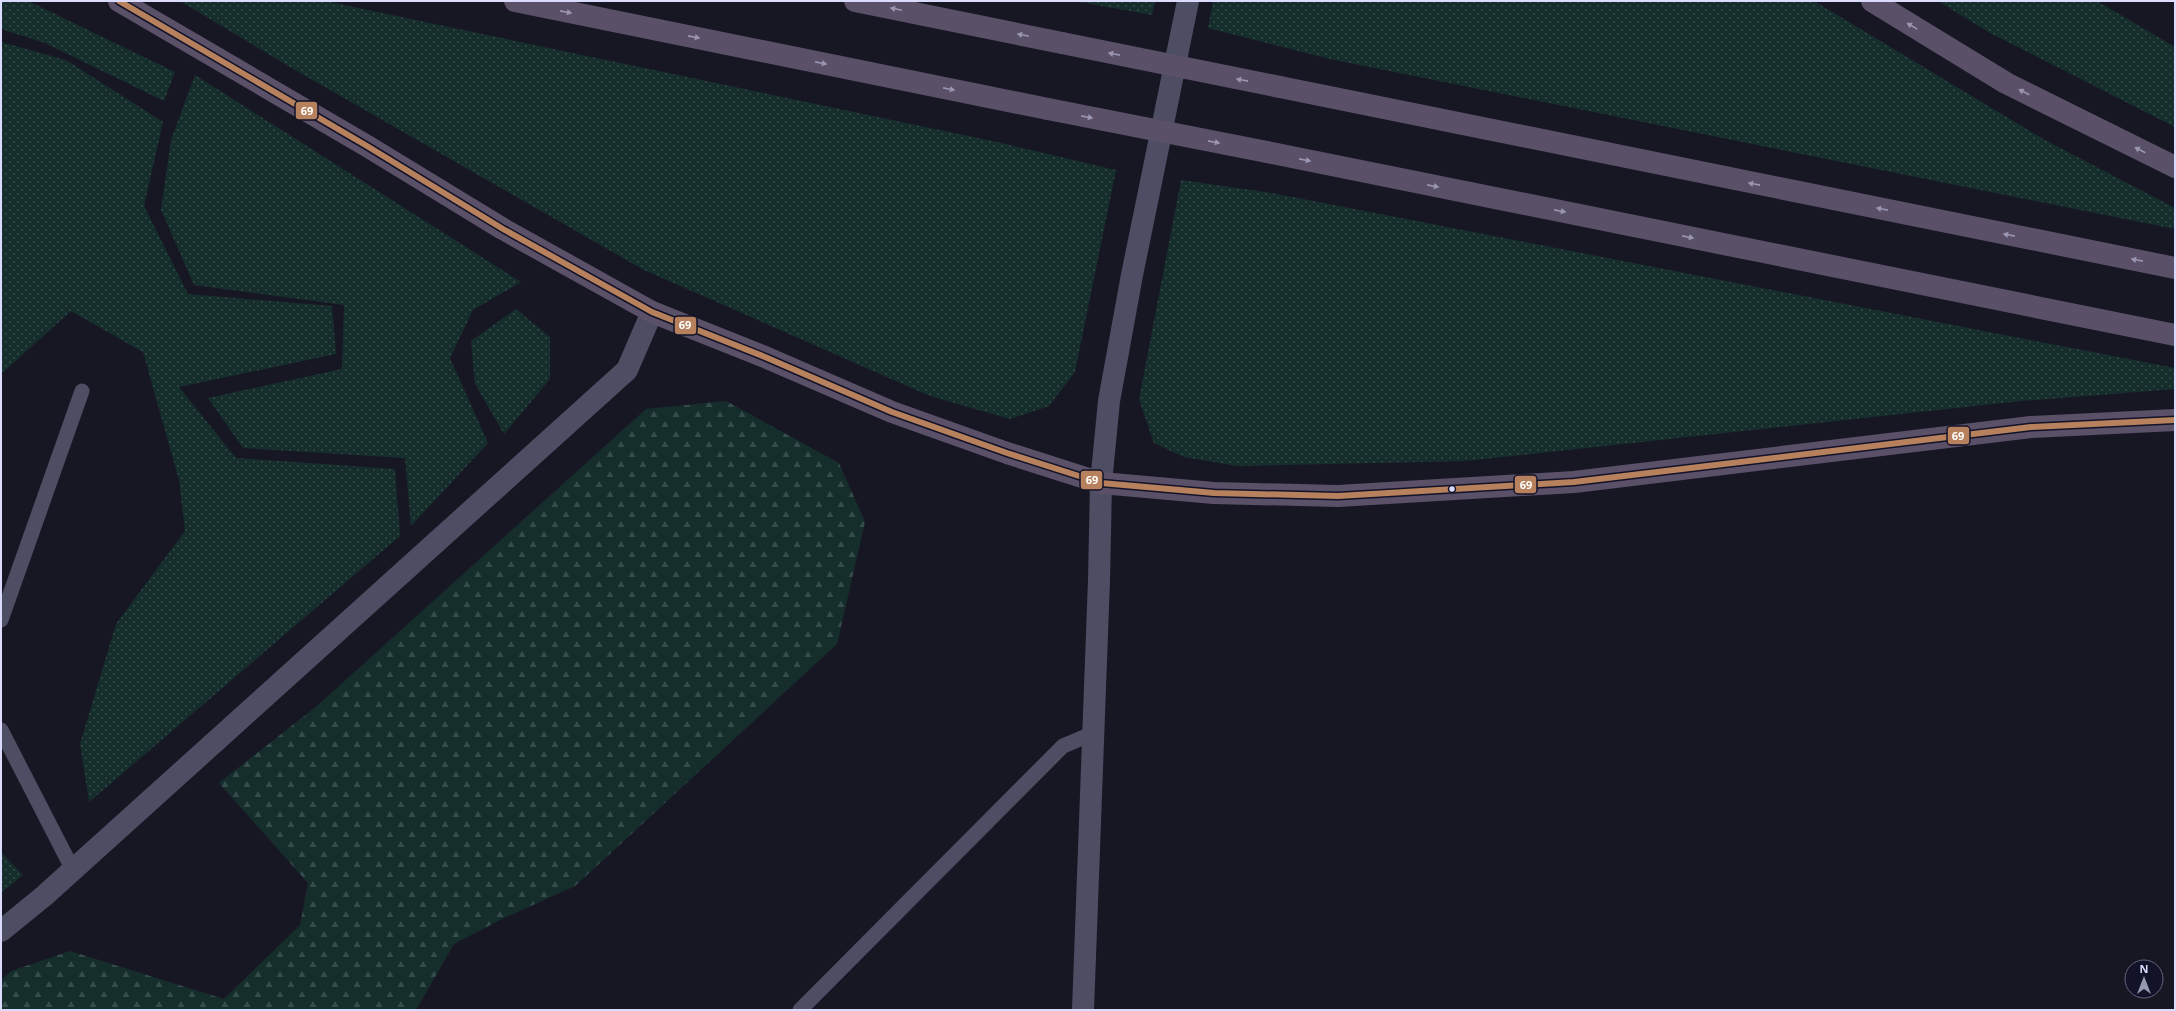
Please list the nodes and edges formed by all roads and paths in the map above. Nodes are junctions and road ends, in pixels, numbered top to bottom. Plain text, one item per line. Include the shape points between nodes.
1 (119, 1) edge
2 (514, 1) edge
3 (855, 1) edge
4 (1188, 1) edge
5 (1872, 1) edge
6 (2175, 167) edge
7 (2175, 268) edge
8 (652, 312) junction
9 (2175, 335) edge
10 (82, 391) dead end
11 (2175, 420) edge
12 (1101, 483) junction
13 (1, 620) edge
14 (1, 730) edge
15 (1094, 733) junction
16 (73, 870) junction
17 (1, 931) edge
18 (800, 1010) edge
19 (1083, 1010) edge

1 - 8 highway via 503,229
2 -> 9 highway, bridge
7 -> 3 highway, bridge
4 - 12 street via 1133,268 1112,385
6 -> 5 highway via 2006,83
8 - 12 highway via 892,412
8 - 16 street via 627,370
10 - 13 lane
11 - 12 highway via 2031,427 1566,482 1338,496 1214,493
12 - 15 street
14 - 16 lane
15 - 18 lane via 1064,746
15 - 19 street
16 - 17 street

